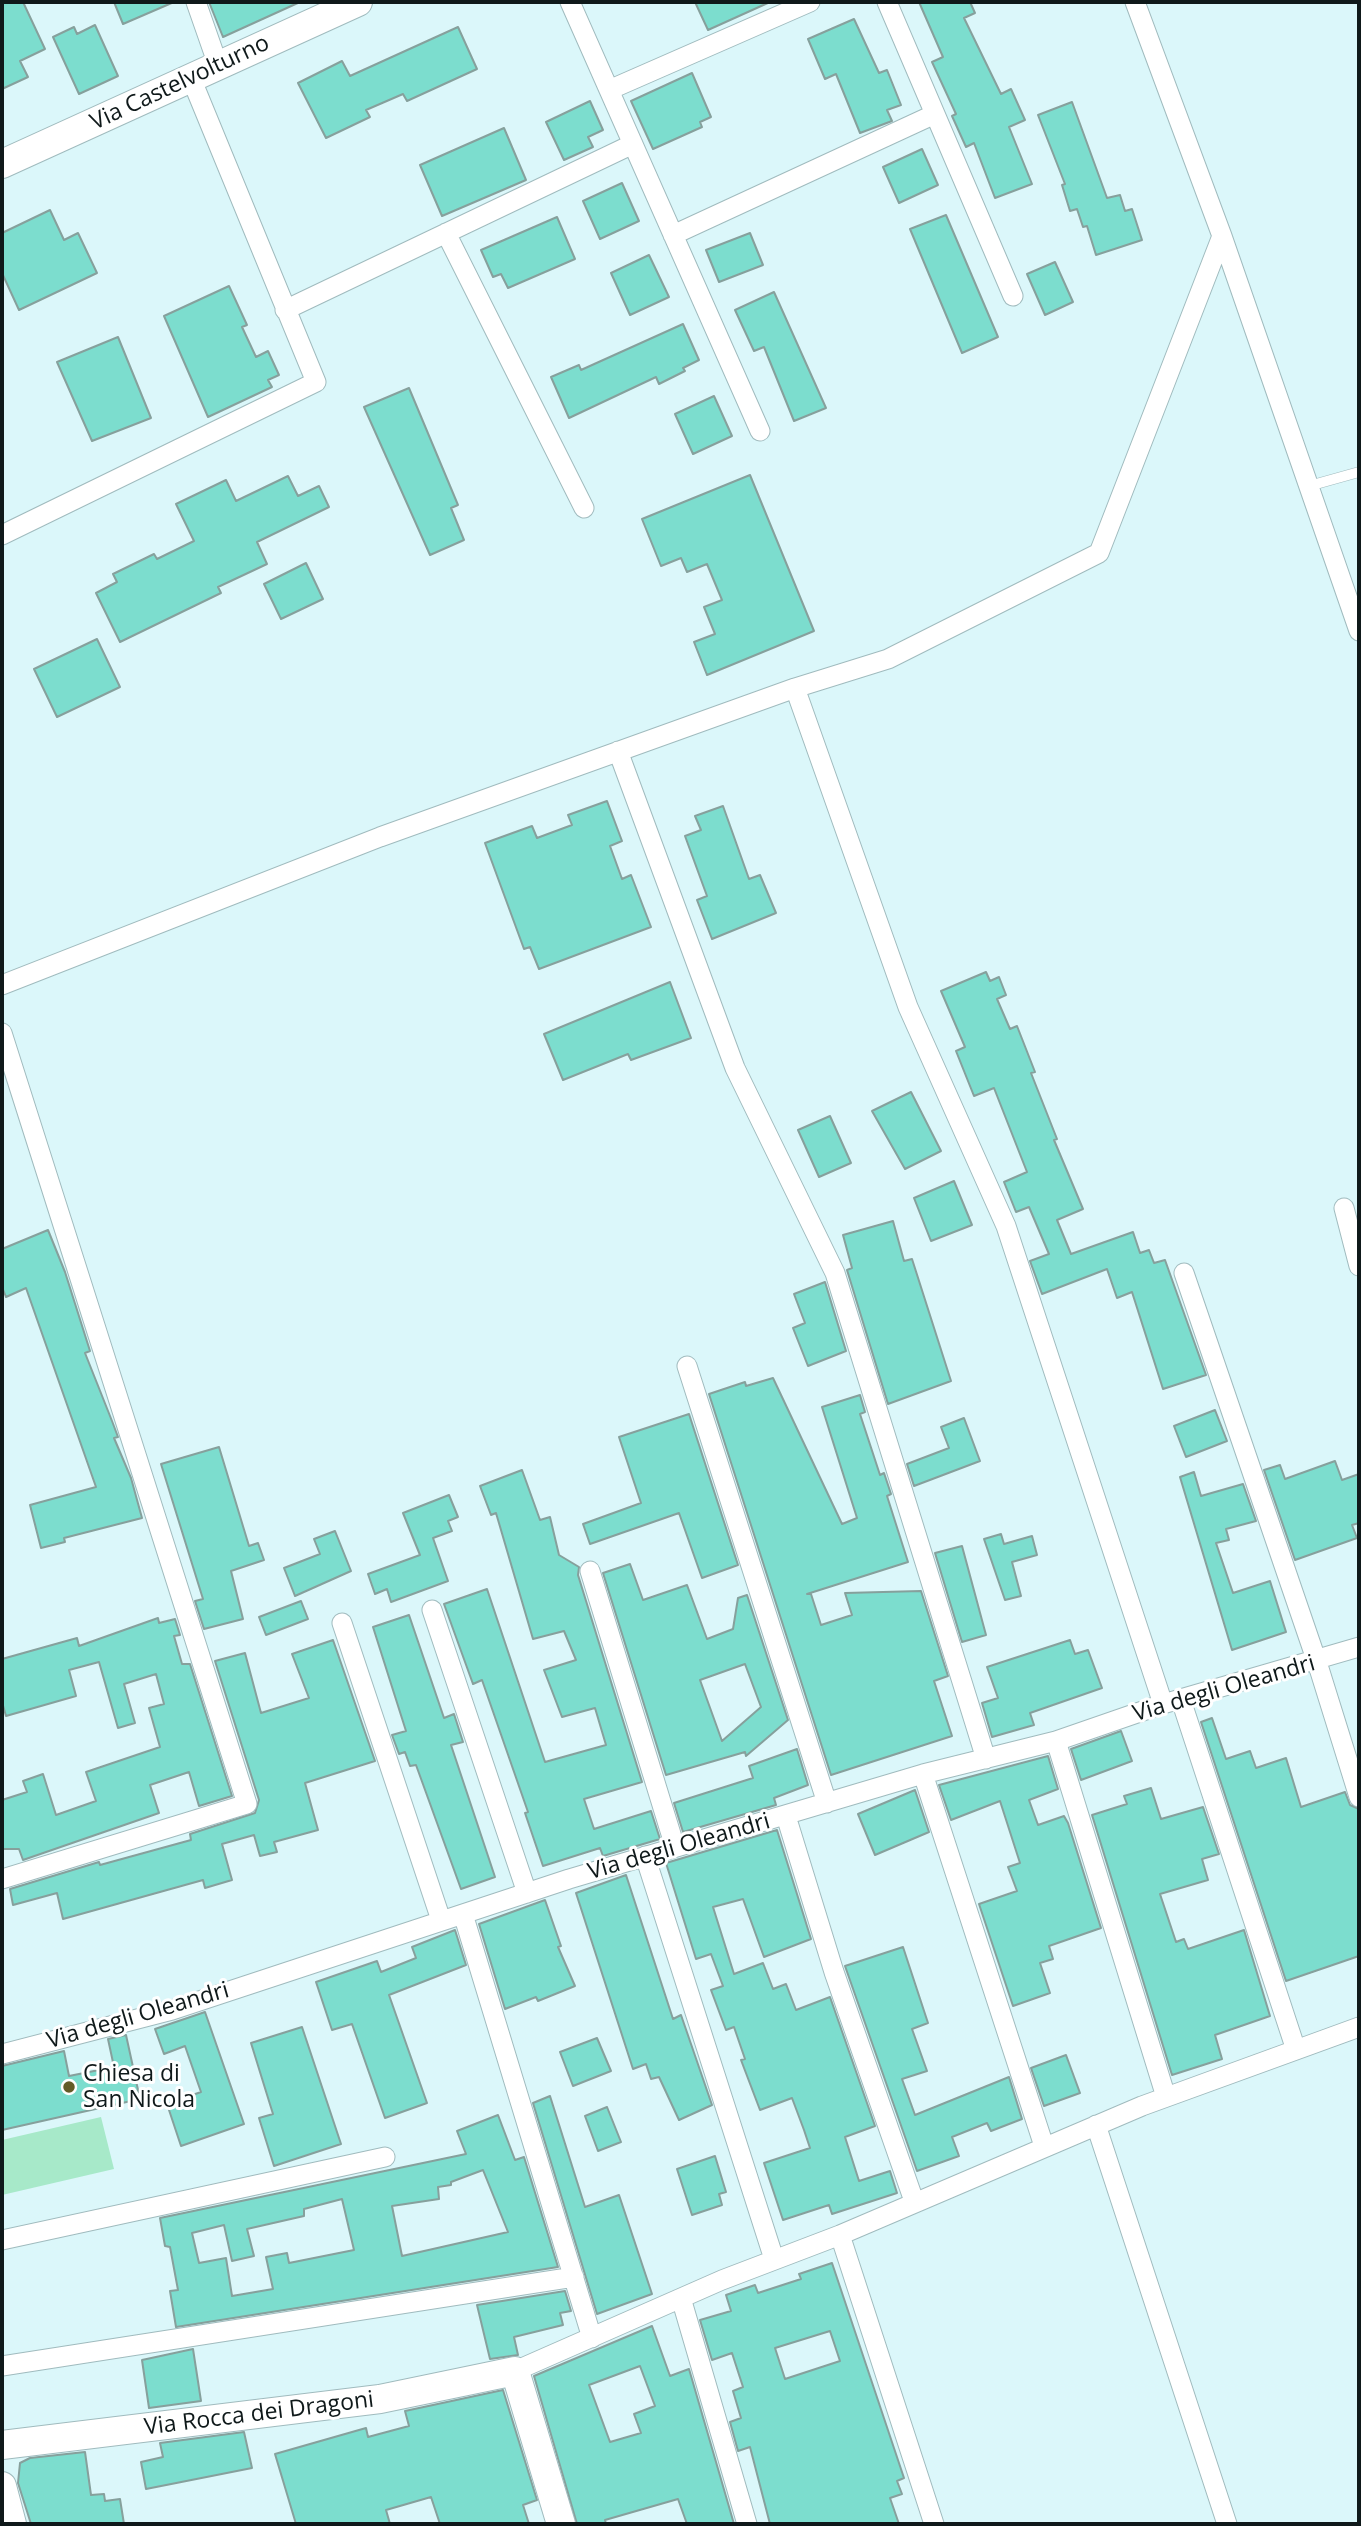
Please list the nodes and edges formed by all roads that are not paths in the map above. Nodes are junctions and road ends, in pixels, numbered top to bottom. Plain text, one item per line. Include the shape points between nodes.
1 (196, 2) edge
2 (358, 2) edge
3 (570, 2) edge
4 (810, 2) edge
5 (887, 2) edge
6 (1135, 2) edge
7 (218, 65) junction
8 (191, 78) junction
9 (609, 90) junction
10 (935, 114) junction
11 (633, 144) junction
12 (2, 164) edge
13 (446, 233) junction
14 (673, 235) junction
15 (1222, 236) junction
16 (1013, 296) dead end
17 (285, 310) junction
18 (760, 431) dead end
19 (1359, 472) edge
20 (1309, 485) junction
21 (584, 508) dead end
22 (2, 535) edge
23 (1359, 631) edge
24 (795, 688) junction
25 (618, 751) junction
26 (2, 985) edge
27 (2, 1033) edge
28 (1344, 1209) dead end
29 (1359, 1266) edge
30 (1184, 1273) dead end
31 (687, 1366) dead end
32 (590, 1571) dead end
33 (432, 1610) dead end
34 (342, 1623) dead end
35 (1359, 1647) edge
36 (1317, 1662) junction
37 (1172, 1702) junction
38 (1056, 1741) junction
39 (986, 1759) junction
40 (923, 1774) junction
41 (1359, 1797) edge
42 (827, 1803) junction
43 (786, 1816) junction
44 (676, 1847) junction
45 (645, 1856) junction
46 (2, 1879) edge
47 (527, 1892) junction
48 (463, 1914) junction
49 (441, 1920) junction
50 (1359, 2027) edge
51 (1296, 2050) junction
52 (2, 2054) edge
53 (1167, 2097) junction
54 (1096, 2125) junction
55 (1044, 2146) junction
56 (386, 2157) dead end
57 (914, 2201) junction
58 (839, 2235) junction
59 (2, 2241) edge
60 (775, 2259) junction
61 (574, 2277) junction
62 (681, 2298) junction
63 (592, 2338) junction
64 (2, 2366) edge
65 (515, 2371) junction
66 (2, 2445) edge
67 (2, 2486) edge
68 (12, 2524) edge
69 (561, 2524) edge
70 (747, 2524) edge
71 (934, 2524) edge
72 (1227, 2524) edge

1 - 7 street
2 - 7 street, Via Castelvolturno
3 - 9 street
4 - 9 street
5 - 10 street
6 - 15 street
7 - 8 street, Via Castelvolturno
8 - 12 street, Via Castelvolturno
8 - 17 street
9 - 11 street
10 - 14 street
10 - 16 street
11 - 13 street
11 - 14 street
13 - 17 street
13 - 21 street
14 - 18 street
15 - 20 street
15 - 24 street via 1099,553 888,659
17 - 22 street via 317,382
19 - 20 lane
20 - 23 street
24 - 25 street
24 - 37 street via 908,1007 1006,1226
25 - 26 street via 380,837
25 - 39 street via 735,1068 835,1273
27 - 46 street via 247,1804
28 - 29 street
30 - 36 street
31 - 42 street
32 - 44 street
33 - 47 street
34 - 49 street
35 - 36 street, Via degli Oleandri
36 - 37 street, Via degli Oleandri
36 - 41 street
37 - 38 street, Via degli Oleandri
37 - 51 street
38 - 39 street, Via degli Oleandri
38 - 53 street
39 - 40 street, Via degli Oleandri
40 - 42 street, Via degli Oleandri
40 - 55 street
42 - 43 street, Via degli Oleandri
43 - 44 street, Via degli Oleandri
43 - 57 street via 834,1972
44 - 45 street, Via degli Oleandri
45 - 47 street, Via degli Oleandri
45 - 60 street
47 - 48 street, Via degli Oleandri
48 - 49 street, Via degli Oleandri
48 - 61 street
49 - 52 street, Via degli Oleandri via 172,2010
50 - 51 street
51 - 53 street
53 - 54 street
54 - 55 street
54 - 72 street
55 - 57 street
56 - 59 street
57 - 58 street
58 - 60 street
58 - 71 street
60 - 62 street
61 - 63 street
61 - 64 street
62 - 63 street
62 - 70 street
63 - 65 street
65 - 66 street, Via Rocca dei Dragoni via 380,2399
65 - 69 street
67 - 68 street

